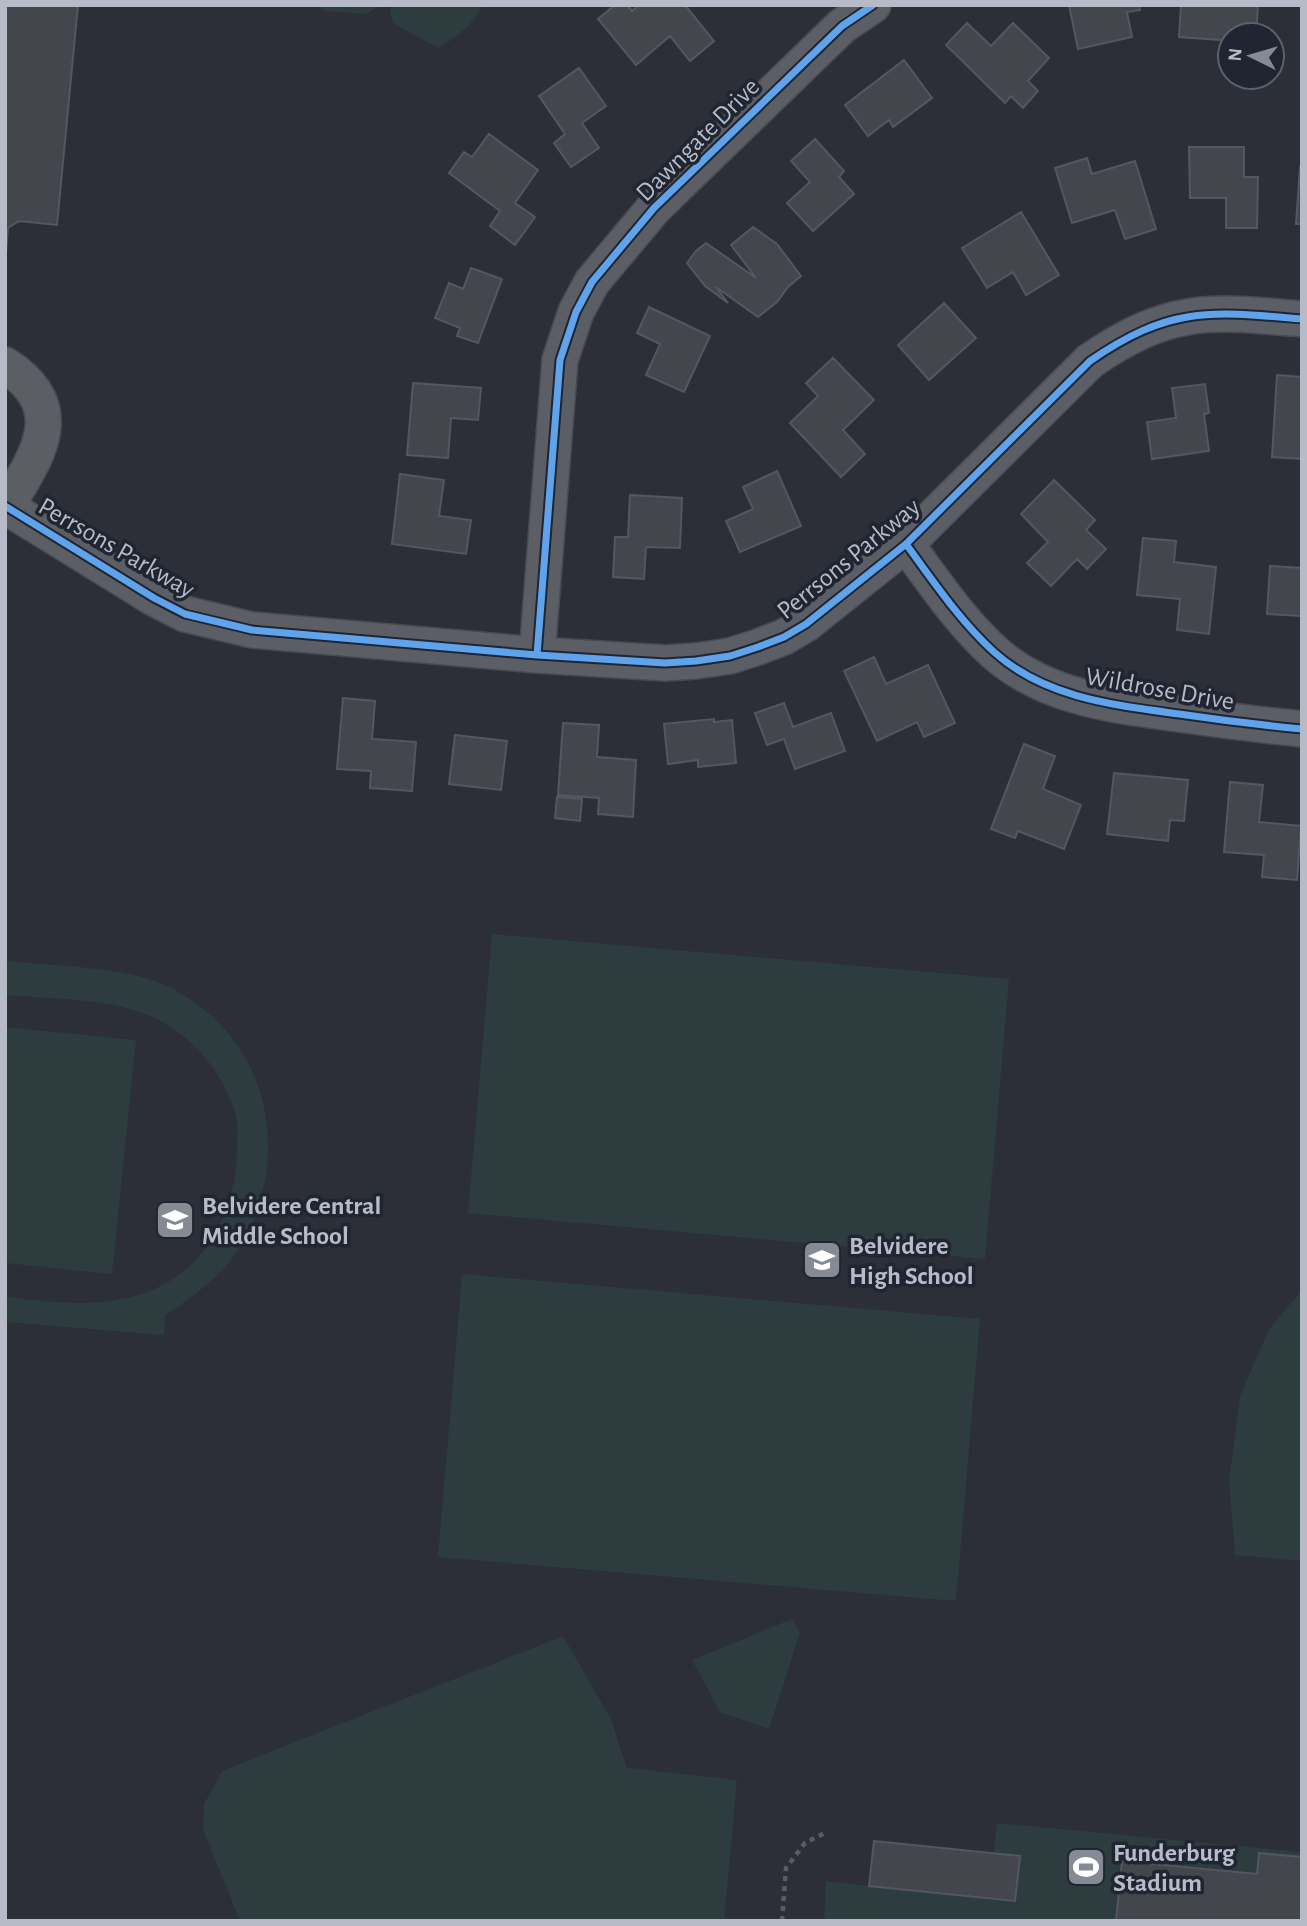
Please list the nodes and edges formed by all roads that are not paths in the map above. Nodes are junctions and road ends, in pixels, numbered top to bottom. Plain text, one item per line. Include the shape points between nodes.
1 (873, 5) edge
2 (1302, 319) edge
3 (5, 365) edge
4 (6, 506) edge
5 (906, 544) junction
6 (537, 655) junction
7 (1302, 729) edge

1 - 6 street, Dawngate Drive via 842,26 654,208 592,282 581,302 561,360
2 - 5 street, Perrsons Parkway via 1201,314 1172,319 1121,339 1090,361
3 - 4 street via 39,398 43,437 37,456
4 - 6 street, Perrsons Parkway via 185,614 252,631
5 - 6 street, Perrsons Parkway via 807,624 739,653 665,663
5 - 7 street, Wildrose Drive via 968,626 1028,676 1108,705

